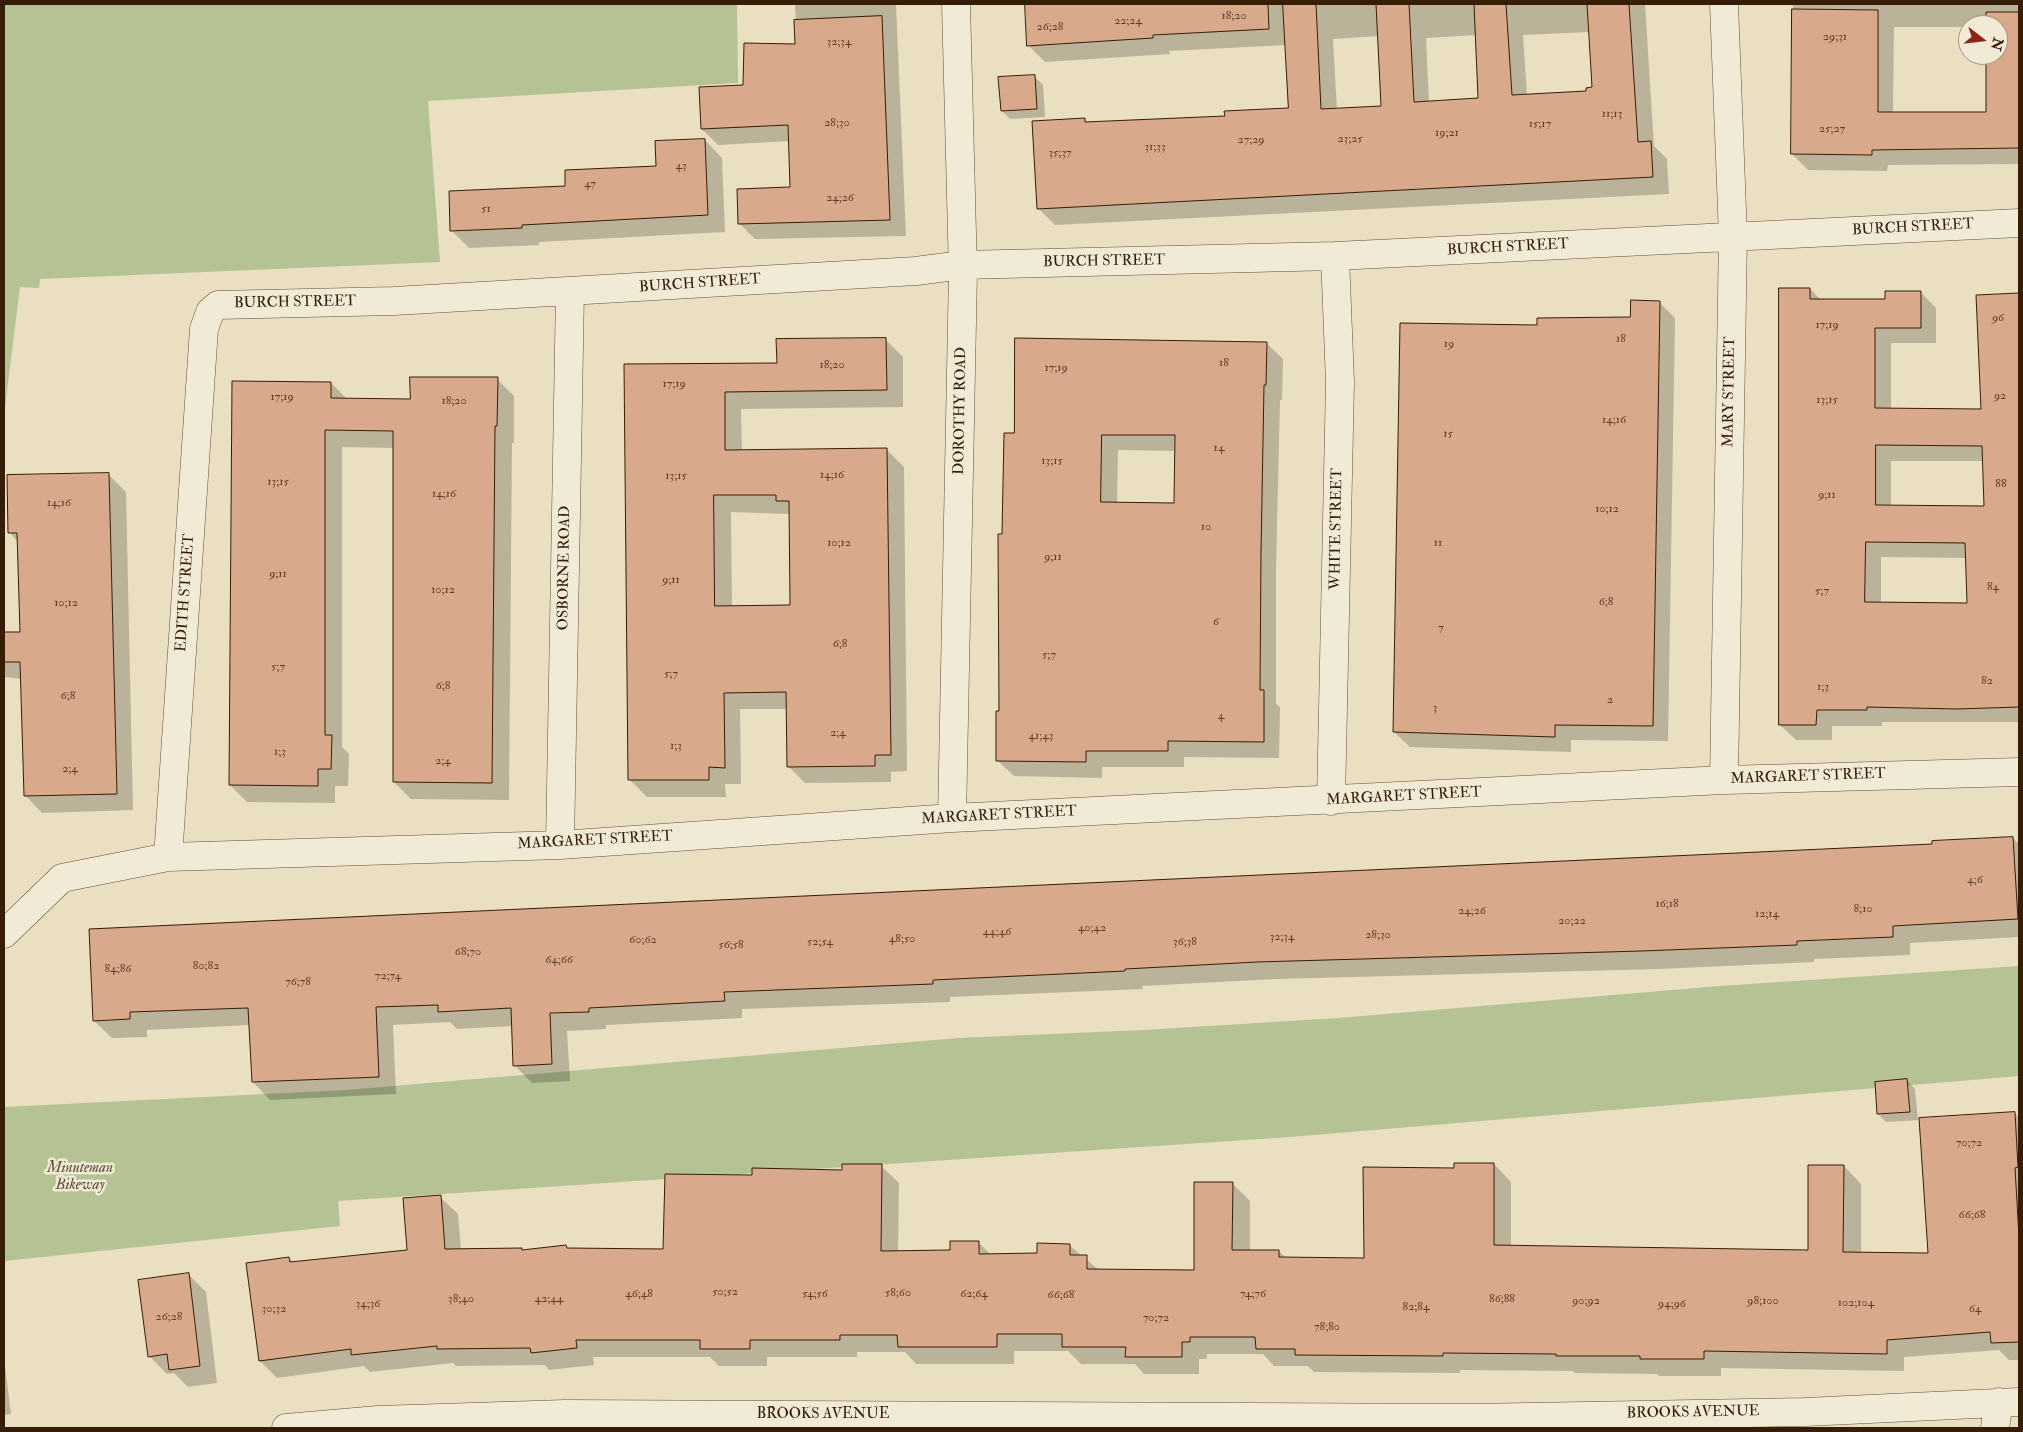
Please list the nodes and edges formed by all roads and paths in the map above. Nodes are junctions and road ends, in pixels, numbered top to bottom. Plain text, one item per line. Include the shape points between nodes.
1 (956, 4) edge
2 (1724, 4) edge
3 (2019, 224) edge
4 (1733, 236) junction
5 (1335, 256) junction
6 (962, 265) junction
7 (570, 292) junction
8 (204, 329) joint
9 (2019, 772) edge
10 (1724, 780) junction
11 (1331, 801) junction
12 (952, 818) junction
13 (560, 845) junction
14 (168, 857) junction
15 (4, 934) edge
16 (2004, 1411) edge
17 (1805, 1420) edge
18 (566, 1421) edge
19 (1008, 1422) edge
20 (1474, 1423) edge
21 (286, 1428) edge

1 - 6 street, DOROTHY ROAD
2 - 4 street, MARY STREET
3 - 4 street, BURCH STREET
4 - 5 street, BURCH STREET
4 - 10 street, MARY STREET
5 - 6 street, BURCH STREET
5 - 11 street, WHITE STREET via 1340,382
6 - 7 street, BURCH STREET
6 - 12 street, DOROTHY ROAD
7 - 8 street, BURCH STREET via 394,301 218,304 210,312
7 - 13 street, OSBORNE ROAD
8 - 14 street, EDITH STREET
9 - 10 street, MARGARET STREET
10 - 11 street, MARGARET STREET
11 - 12 street, MARGARET STREET
12 - 13 street, MARGARET STREET
13 - 14 street, MARGARET STREET
14 - 15 street, MARGARET STREET via 62,878
16 - 17 street, BROOKS AVENUE
17 - 20 street, BROOKS AVENUE
18 - 19 street, BROOKS AVENUE
18 - 21 street, BROOKS AVENUE via 378,1420
19 - 20 street, BROOKS AVENUE

